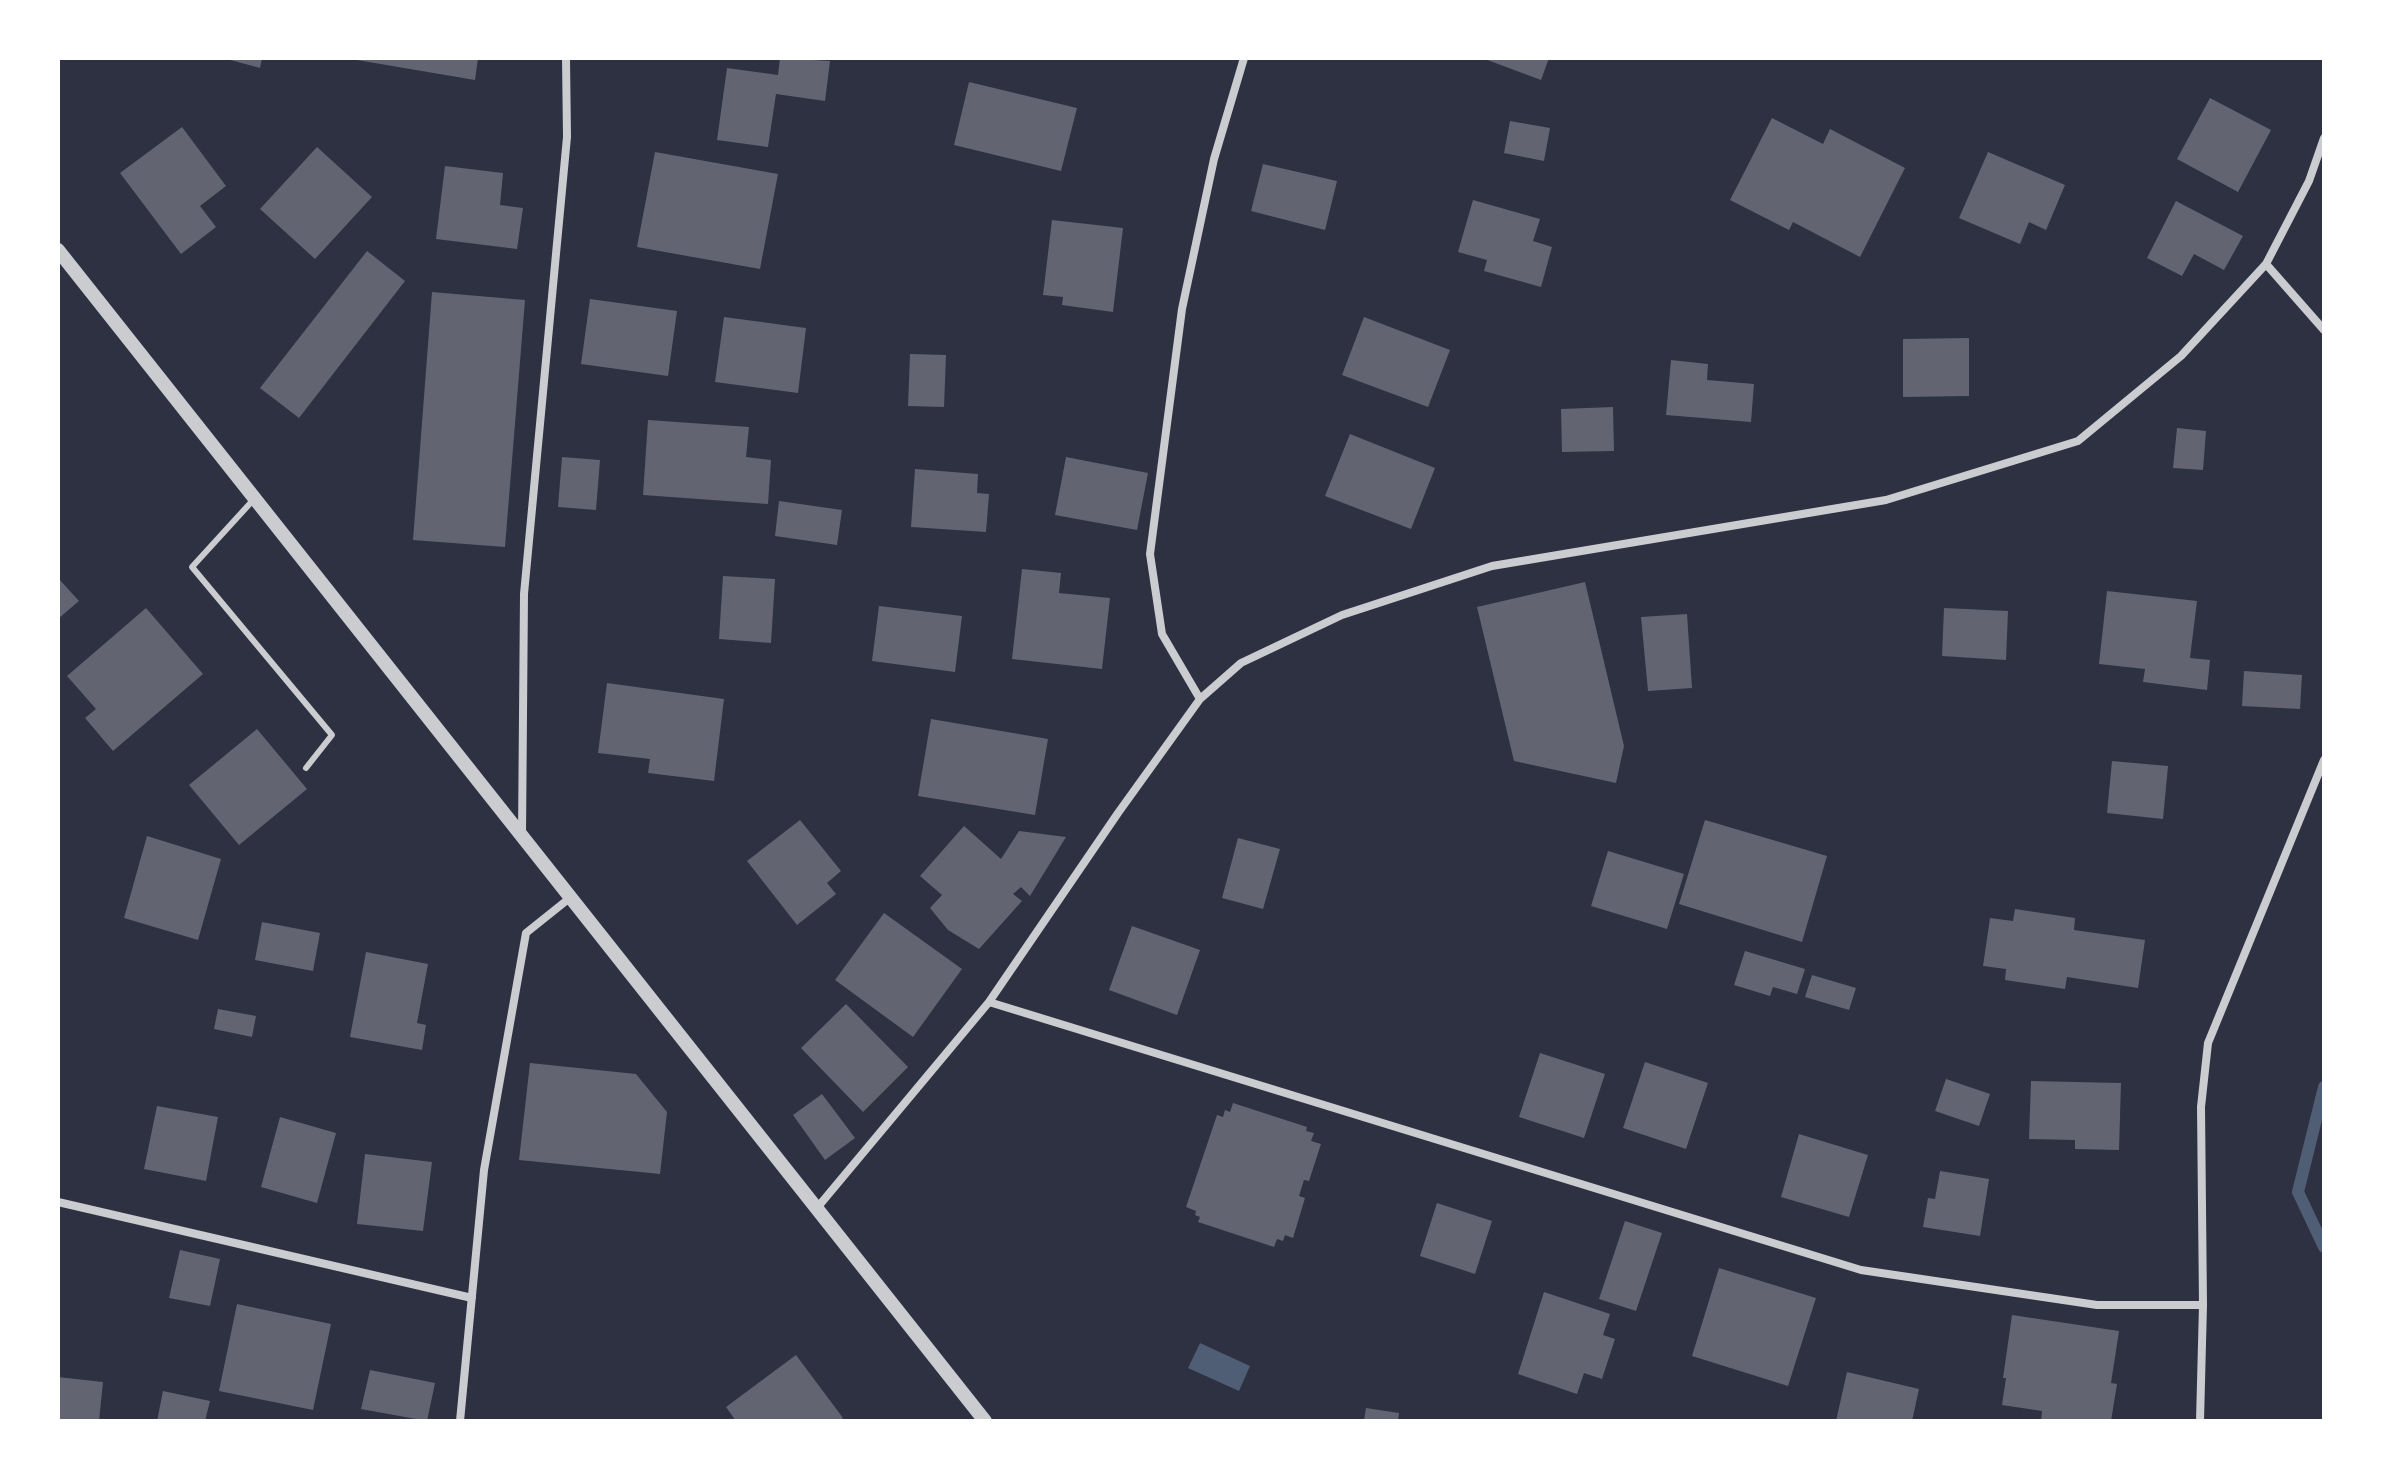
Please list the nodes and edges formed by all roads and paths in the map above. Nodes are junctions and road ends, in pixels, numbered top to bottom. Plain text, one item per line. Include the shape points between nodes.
1 (566, 58) edge
2 (1244, 58) edge
3 (2324, 138) edge
4 (58, 250) edge
5 (2266, 264) junction
6 (2324, 330) edge
7 (255, 498) junction
8 (1200, 699) junction
9 (2324, 760) edge
10 (306, 768) dead end
11 (522, 836) junction
12 (571, 897) junction
13 (989, 1002) junction
14 (58, 1202) edge
15 (817, 1208) junction
16 (472, 1298) junction
17 (2203, 1305) junction
18 (460, 1421) edge
19 (985, 1421) edge
20 (2200, 1421) edge

1 - 11 street via 567,137 524,594
2 - 8 street via 1214,159 1182,309 1150,554 1162,634
3 - 5 street via 2309,181
4 - 7 street
5 - 6 street
5 - 8 street via 2181,356 2078,441 1886,500 1492,566 1342,615 1241,663
7 - 10 lane via 192,567 332,735
7 - 11 street
8 - 13 street
9 - 17 street via 2208,1043 2201,1107
11 - 12 street
12 - 15 street
12 - 16 street via 526,933 484,1170
13 - 15 street
13 - 17 street via 1861,1270 2097,1305
14 - 16 street
15 - 19 street
16 - 18 street
17 - 20 street

